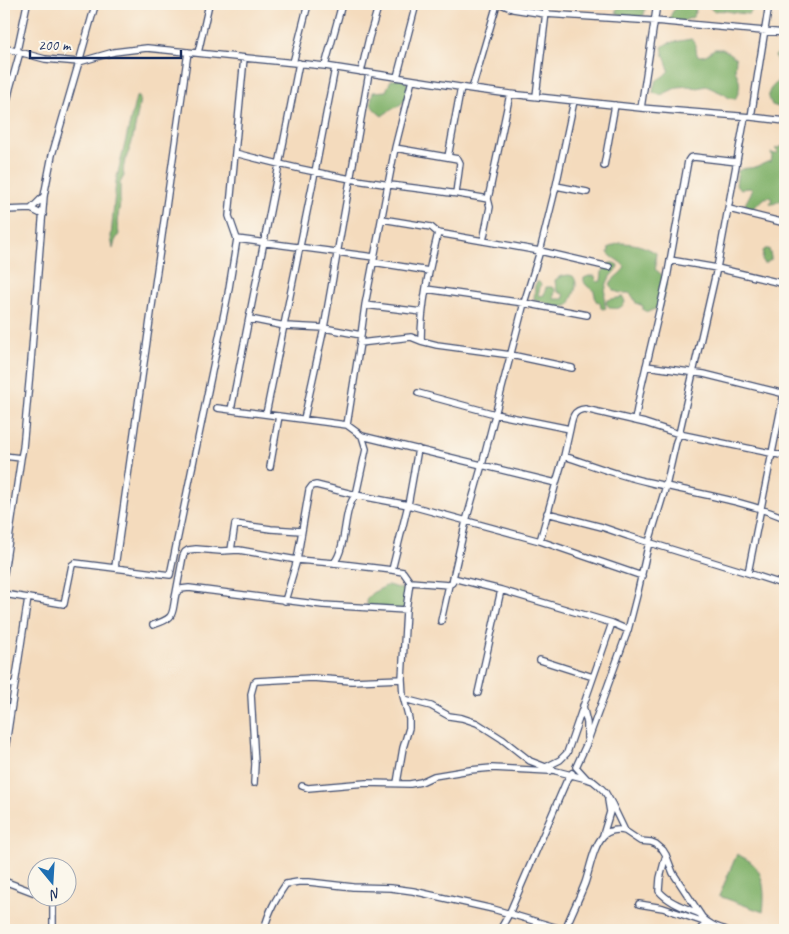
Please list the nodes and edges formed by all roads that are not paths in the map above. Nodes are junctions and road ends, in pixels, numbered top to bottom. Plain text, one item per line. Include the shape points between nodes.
1 (27, 4) edge
2 (97, 4) edge
3 (209, 4) edge
4 (308, 4) edge
5 (342, 4) edge
6 (416, 4) edge
7 (499, 4) edge
8 (546, 4) edge
9 (658, 4) edge
10 (769, 4) edge
11 (378, 7) dead end
12 (545, 14) junction
13 (655, 21) junction
14 (765, 31) junction
15 (785, 33) edge
16 (4, 48) edge
17 (19, 52) junction
18 (188, 52) junction
19 (198, 53) junction
20 (244, 58) junction
21 (78, 62) junction
22 (296, 63) junction
23 (326, 66) junction
24 (335, 68) junction
25 (361, 72) junction
26 (369, 73) junction
27 (397, 77) junction
28 (412, 80) junction
29 (461, 87) junction
30 (472, 89) junction
31 (510, 94) junction
32 (536, 96) junction
33 (574, 101) junction
34 (615, 105) junction
35 (641, 108) junction
36 (4, 115) edge
37 (748, 117) junction
38 (785, 121) edge
39 (395, 148) junction
40 (235, 153) junction
41 (448, 157) junction
42 (737, 162) junction
43 (279, 164) junction
44 (604, 166) dead end
45 (315, 172) junction
46 (351, 179) junction
47 (389, 184) junction
48 (556, 186) junction
49 (587, 192) dead end
50 (456, 193) junction
51 (44, 196) junction
52 (488, 199) junction
53 (729, 209) junction
54 (4, 210) edge
55 (31, 210) junction
56 (43, 215) junction
57 (382, 219) junction
58 (785, 223) edge
59 (438, 233) junction
60 (237, 239) junction
61 (482, 241) junction
62 (264, 243) junction
63 (300, 247) junction
64 (540, 250) junction
65 (338, 252) junction
66 (374, 259) junction
67 (670, 260) junction
68 (609, 267) dead end
69 (717, 268) junction
70 (429, 271) junction
71 (785, 284) edge
72 (426, 289) junction
73 (524, 303) junction
74 (365, 305) junction
75 (422, 312) junction
76 (587, 315) dead end
77 (250, 319) junction
78 (285, 326) junction
79 (324, 328) junction
80 (360, 335) junction
81 (421, 341) junction
82 (360, 343) junction
83 (511, 355) junction
84 (646, 366) junction
85 (572, 368) dead end
86 (693, 372) junction
87 (785, 392) edge
88 (418, 393) dead end
89 (216, 408) dead end
90 (231, 410) junction
91 (266, 414) junction
92 (495, 414) junction
93 (279, 416) junction
94 (304, 419) junction
95 (635, 420) junction
96 (347, 425) junction
97 (570, 429) junction
98 (679, 434) junction
99 (362, 436) junction
100 (375, 439) junction
101 (366, 449) junction
102 (418, 449) junction
103 (771, 454) junction
104 (4, 456) edge
105 (564, 456) junction
106 (785, 456) edge
107 (21, 458) junction
108 (482, 465) junction
109 (270, 467) dead end
110 (556, 483) junction
111 (666, 486) junction
112 (356, 495) junction
113 (408, 505) junction
114 (760, 509) junction
115 (547, 513) junction
116 (785, 518) edge
117 (466, 521) junction
118 (302, 532) junction
119 (540, 541) junction
120 (649, 542) junction
121 (231, 550) junction
122 (297, 560) junction
123 (334, 563) junction
124 (115, 567) junction
125 (392, 570) junction
126 (4, 573) edge
127 (748, 573) junction
128 (170, 575) junction
129 (642, 576) junction
130 (179, 577) junction
131 (453, 578) junction
132 (410, 582) junction
133 (449, 585) junction
134 (785, 585) edge
135 (501, 590) junction
136 (176, 592) junction
137 (4, 594) edge
138 (28, 598) junction
139 (285, 601) junction
140 (406, 610) junction
141 (441, 622) dead end
142 (612, 623) junction
143 (153, 625) dead end
144 (628, 630) junction
145 (540, 660) dead end
146 (593, 677) junction
147 (402, 679) junction
148 (4, 684) edge
149 (15, 685) junction
150 (478, 694) dead end
151 (404, 699) junction
152 (583, 705) junction
153 (587, 743) junction
154 (4, 757) edge
155 (4, 763) edge
156 (545, 767) junction
157 (576, 767) junction
158 (536, 771) junction
159 (556, 771) junction
160 (571, 775) junction
161 (587, 779) junction
162 (254, 783) dead end
163 (397, 783) junction
164 (302, 786) dead end
165 (608, 797) junction
166 (625, 831) junction
167 (603, 835) junction
168 (666, 855) junction
169 (4, 881) edge
170 (28, 890) edge
171 (639, 904) dead end
172 (53, 906) edge
173 (509, 914) junction
174 (700, 914) junction
175 (707, 923) junction
176 (53, 930) edge
177 (264, 930) edge
178 (500, 930) edge
179 (565, 930) edge
180 (699, 930) edge
181 (726, 930) edge

1 - 17 street
2 - 21 street
3 - 19 street
4 - 22 street
5 - 23 street
6 - 27 street
7 - 12 street
7 - 30 street
8 - 12 street
9 - 13 street
10 - 14 street
11 - 25 street
12 - 13 street
12 - 32 street
13 - 14 street
13 - 35 street
14 - 15 street
14 - 37 street
16 - 17 street
17 - 21 street via 45,59
17 - 36 street
18 - 19 street
18 - 21 street via 147,48 114,52
18 - 124 street
19 - 20 street
20 - 22 street
20 - 40 street
21 - 51 street
22 - 23 street
22 - 43 street
23 - 24 street
24 - 25 street
24 - 45 street
25 - 26 street
26 - 27 street
26 - 46 street
27 - 28 street
28 - 29 street
28 - 39 street
29 - 30 street
29 - 41 street
30 - 31 street
31 - 32 street
31 - 52 street
32 - 33 street
33 - 34 street
33 - 48 street
34 - 35 street
34 - 44 street
35 - 37 street
37 - 38 street
37 - 42 street
39 - 41 street
39 - 47 street
40 - 43 street
40 - 60 street via 229,216
41 - 50 street via 458,159 460,163
42 - 53 street
42 - 67 street via 690,158
43 - 45 street
43 - 62 street
45 - 46 street
45 - 63 street
46 - 47 street
46 - 65 street
47 - 50 street
47 - 57 street
48 - 49 street
48 - 64 street
50 - 52 street
51 - 55 street
51 - 56 street
52 - 61 street via 490,207
53 - 58 street
53 - 69 street
54 - 55 street
55 - 56 street
56 - 107 street
57 - 59 street via 431,227
57 - 66 street
59 - 61 street
59 - 70 street
60 - 62 street
60 - 128 street
61 - 64 street
62 - 63 street
62 - 77 street
63 - 65 street
63 - 78 street
64 - 68 street
64 - 73 street
65 - 66 street
65 - 79 street
66 - 70 street
66 - 74 street
67 - 69 street
67 - 84 street
69 - 71 street
69 - 86 street
70 - 72 street
72 - 73 street
72 - 75 street
73 - 76 street
73 - 83 street
74 - 75 street
74 - 80 street
75 - 81 street
77 - 78 street
77 - 90 street
78 - 79 street
78 - 91 street
79 - 80 street
79 - 94 street
80 - 82 street
81 - 82 street via 411,337
81 - 83 street
82 - 96 street
83 - 85 street
83 - 92 street
84 - 86 street
84 - 95 street
86 - 87 street
86 - 98 street
87 - 103 street
88 - 92 street
89 - 90 street
90 - 91 street
91 - 93 street
92 - 97 street
92 - 108 street
93 - 94 street
93 - 109 street
94 - 96 street
95 - 97 street via 579,409
95 - 98 street
96 - 99 street
97 - 105 street
98 - 103 street
98 - 111 street
99 - 100 street
99 - 101 street
100 - 101 street
100 - 102 street
101 - 112 street
102 - 108 street
102 - 113 street
103 - 106 street
103 - 114 street
104 - 107 street
105 - 110 street
105 - 111 street
107 - 126 street
108 - 110 street
108 - 117 street
110 - 115 street
111 - 114 street
111 - 120 street
112 - 113 street
112 - 118 street via 312,486
112 - 123 street via 348,513 340,554
113 - 117 street
113 - 125 street
114 - 116 street
114 - 127 street
115 - 119 street
115 - 120 street
117 - 119 street
117 - 131 street
118 - 121 street via 235,524
118 - 122 street
119 - 129 street
120 - 127 street
120 - 129 street
121 - 122 street
121 - 130 street via 188,550 183,556
122 - 123 street
122 - 139 street
123 - 125 street
124 - 128 street
124 - 138 street via 73,563 64,604
125 - 132 street via 402,572
127 - 134 street
128 - 130 street
129 - 144 street
130 - 136 street
131 - 133 street
131 - 135 street
132 - 133 street
132 - 140 street
133 - 141 street
135 - 142 street
135 - 150 street
136 - 139 street via 189,588
136 - 143 street via 171,616
137 - 138 street
138 - 149 street
139 - 140 street
140 - 147 street
142 - 144 street
142 - 146 street
144 - 153 street
145 - 146 street
146 - 152 street
147 - 151 street
147 - 162 street via 256,681 251,694
148 - 149 street
149 - 154 street
151 - 156 street via 430,706 449,716 477,722 530,762
151 - 163 street via 409,728
152 - 153 street
152 - 156 street via 567,754
153 - 157 street
154 - 155 street
156 - 158 street
156 - 159 street
157 - 160 street
157 - 161 street
158 - 159 street
158 - 163 street via 492,768 434,776 410,784
159 - 160 street
160 - 161 street
160 - 173 street
161 - 165 street
163 - 164 street
165 - 166 street
165 - 167 street via 610,812
166 - 167 street via 618,829
166 - 168 street via 640,841 656,844
167 - 179 street
168 - 174 street
168 - 174 street via 659,890 676,904
169 - 170 street
171 - 175 street via 663,908
172 - 176 street
173 - 177 street via 413,891 298,882 286,884 274,902
173 - 178 street
173 - 179 street
174 - 175 street
175 - 180 street
175 - 181 street

